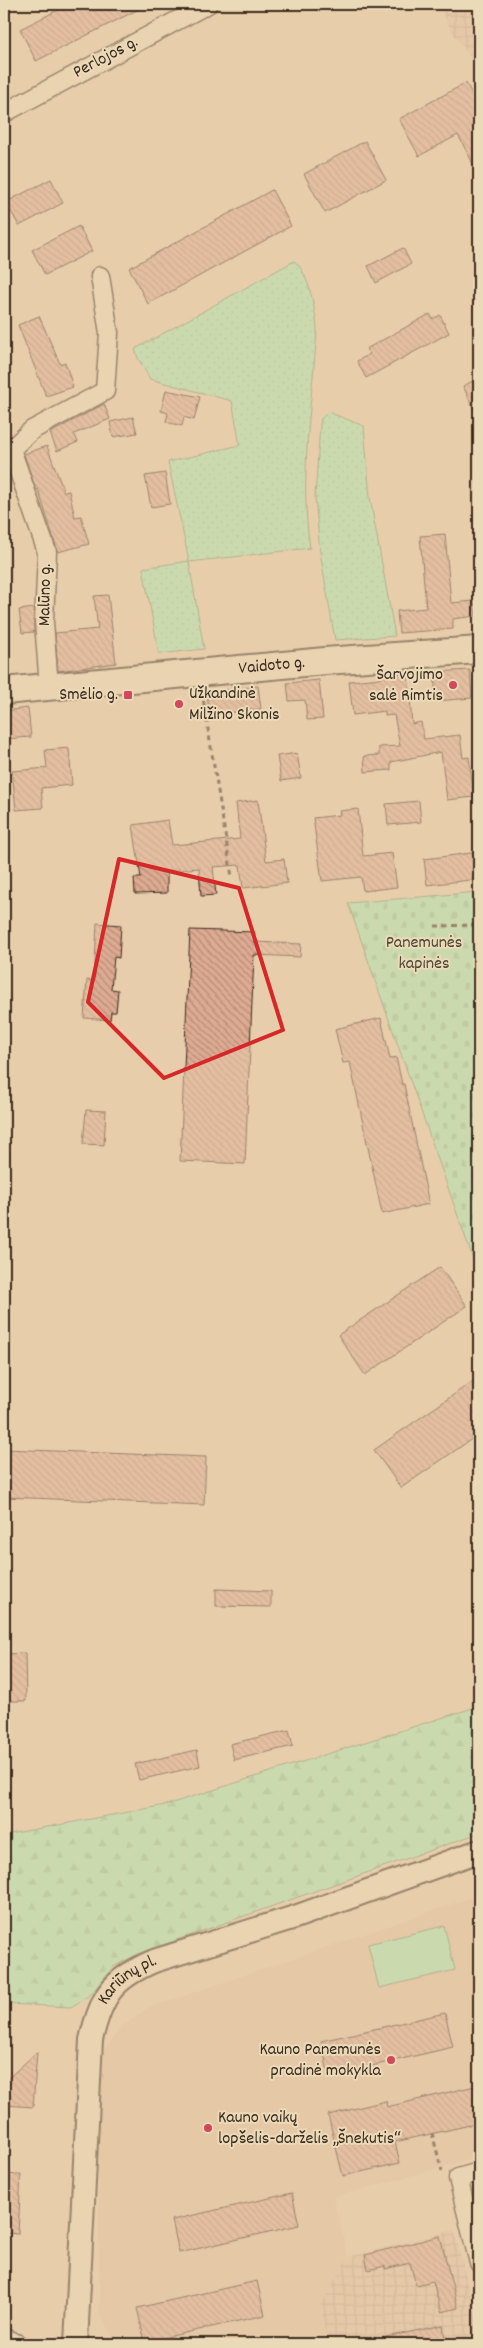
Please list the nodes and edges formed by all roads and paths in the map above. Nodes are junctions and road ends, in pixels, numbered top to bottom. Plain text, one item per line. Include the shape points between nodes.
1 (208, 4) edge
2 (4, 113) edge
3 (100, 276) dead end
4 (7, 451) edge
5 (479, 650) edge
6 (199, 674) junction
7 (49, 687) junction
8 (4, 691) edge
9 (232, 877) dead end
10 (479, 925) edge
11 (436, 926) dead end
12 (479, 1852) edge
13 (432, 2133) dead end
14 (479, 2172) edge
15 (451, 2177) junction
16 (479, 2263) edge
17 (4, 2338) edge
18 (18, 2344) edge
19 (76, 2344) edge

1 - 2 street, Perlojos g.
3 - 4 street via 109,333 104,391 32,430
4 - 7 street, Malūno g. via 47,552 44,622
5 - 6 main road, Vaidoto g.
6 - 7 main road, Vaidoto g.
6 - 9 path
7 - 8 main road, Vaidoto g.
10 - 11 path
12 - 19 street, Kariūnų pl. via 295,1917 154,1961 132,1970 110,1990 96,2017 92,2040
13 - 15 path
14 - 15 street
15 - 16 street
17 - 18 street

